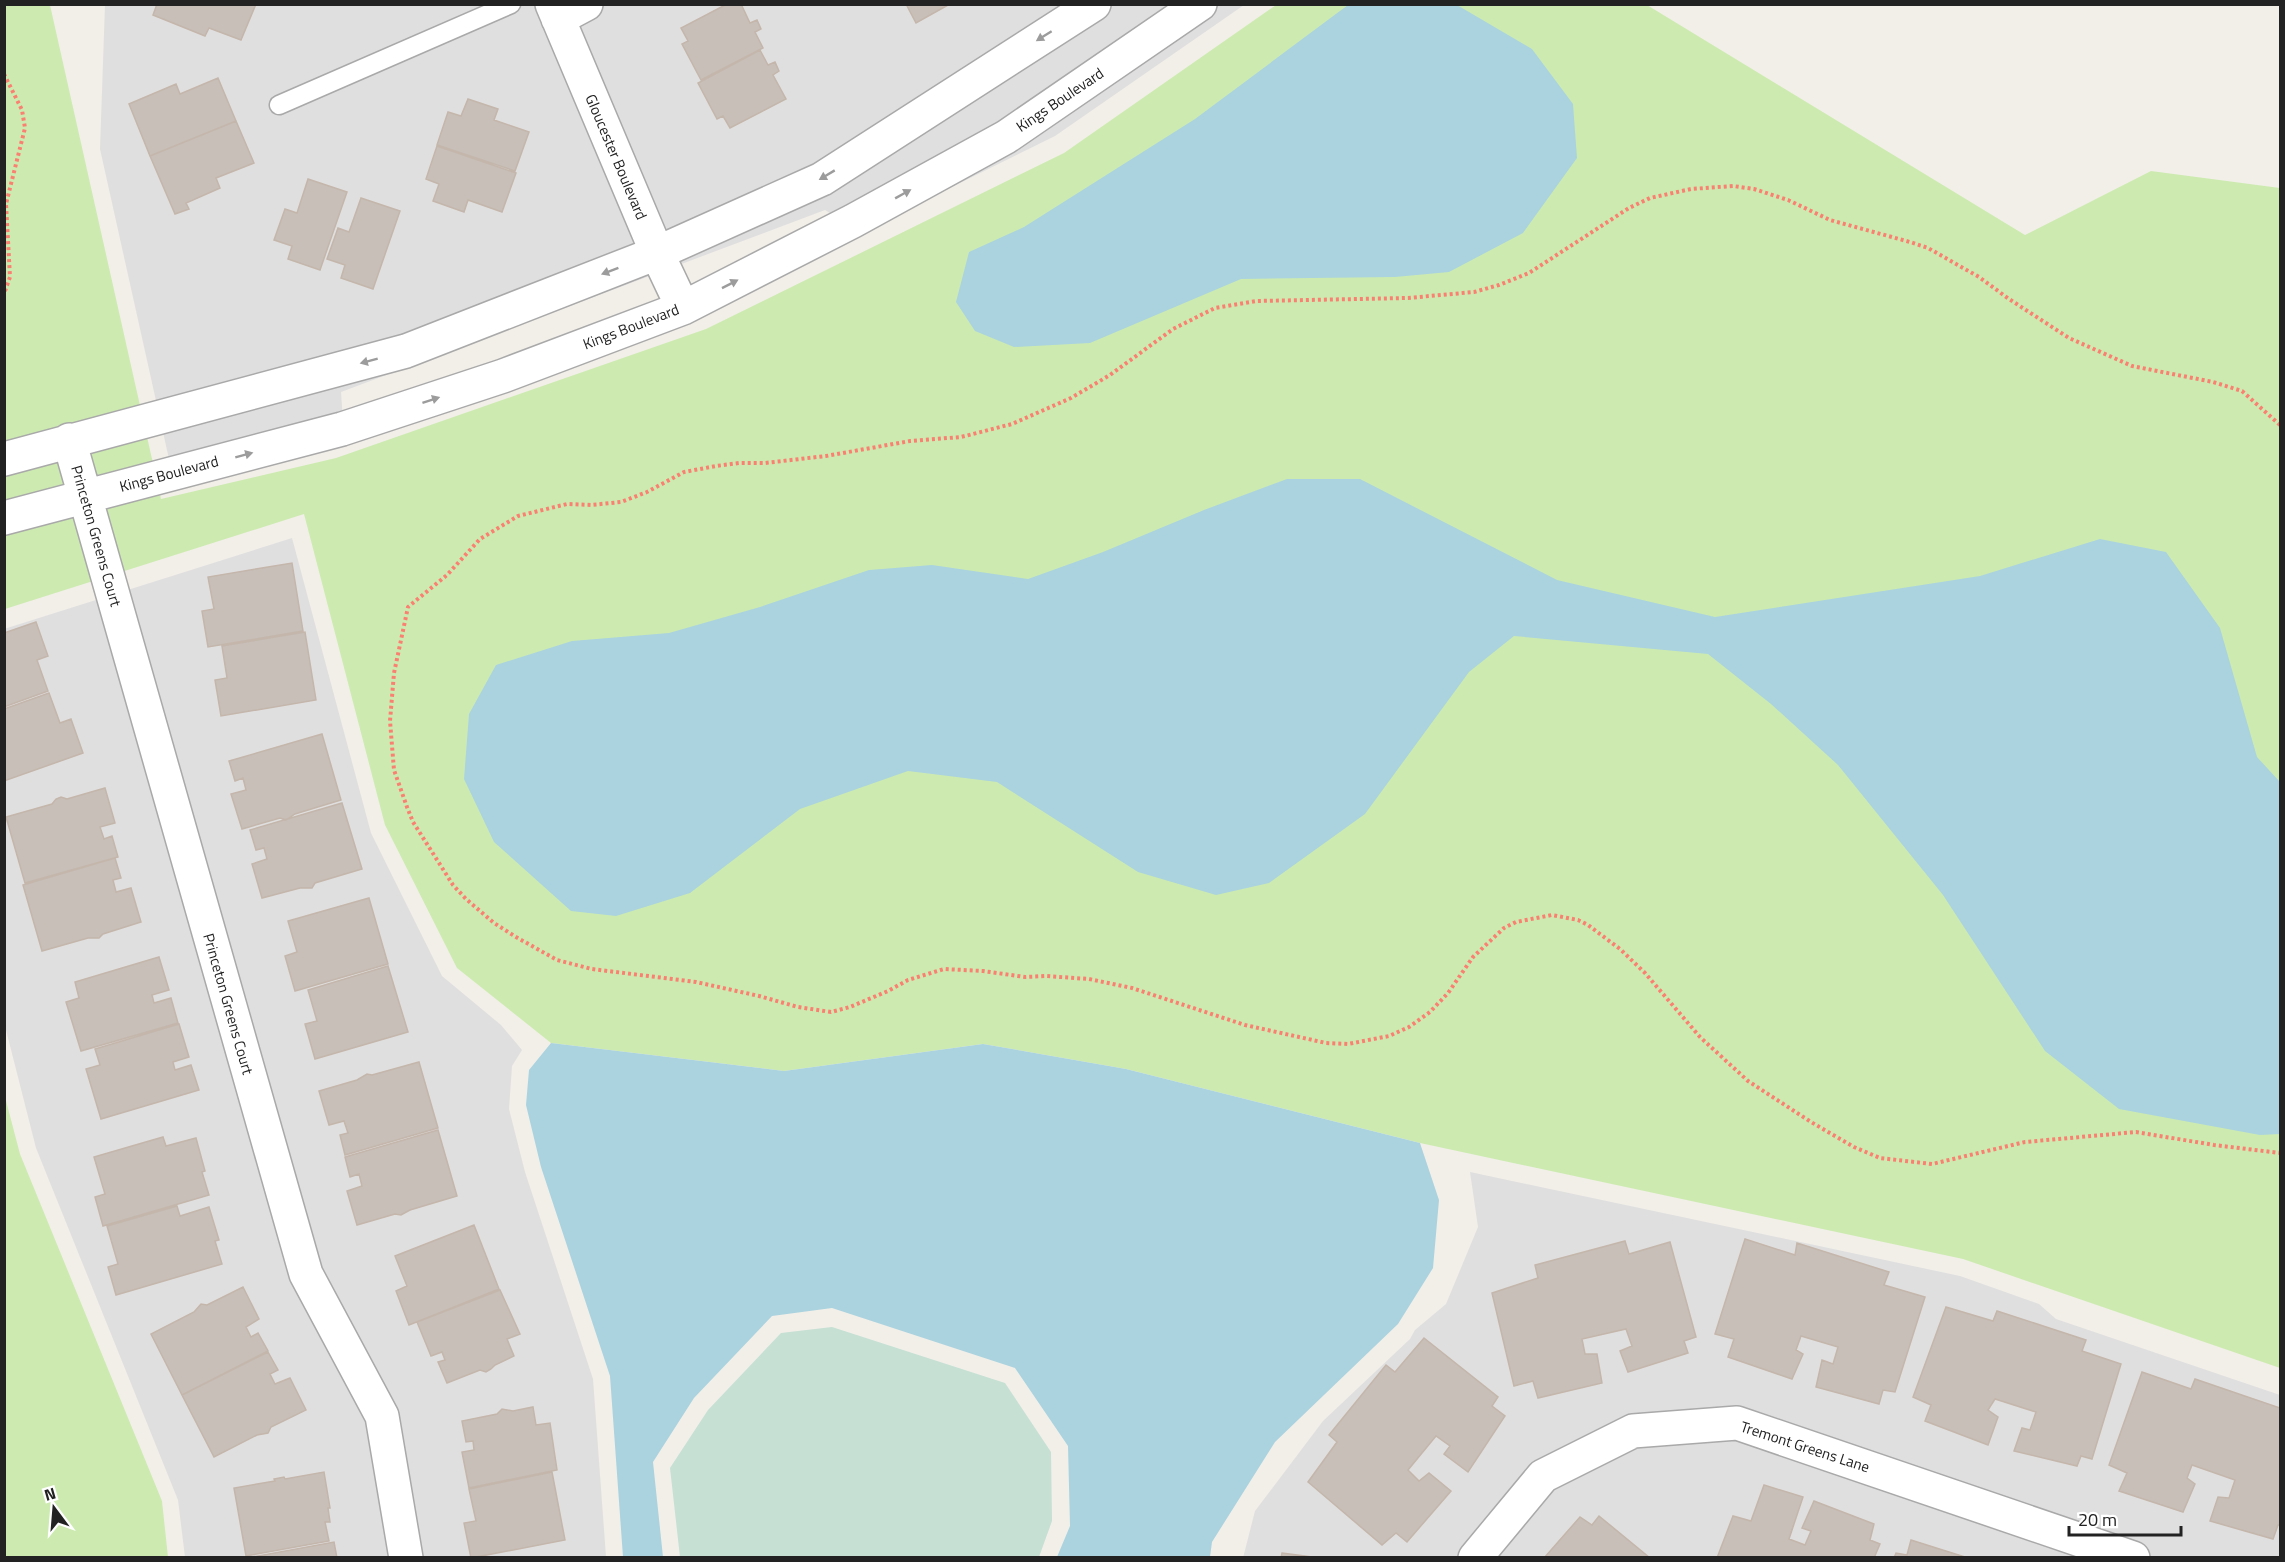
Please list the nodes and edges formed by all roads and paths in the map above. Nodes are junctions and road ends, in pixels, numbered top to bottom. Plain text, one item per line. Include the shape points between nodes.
1 (511, 4) edge
2 (1094, 4) edge
3 (1200, 4) edge
4 (565, 9) edge
5 (4, 74) edge
6 (279, 105) dead end
7 (657, 253) junction
8 (4, 294) edge
9 (683, 308) junction
10 (2280, 425) edge
11 (69, 440) junction
12 (4, 459) edge
13 (85, 496) junction
14 (4, 518) edge
15 (2280, 1153) edge
16 (406, 1557) edge
17 (1475, 1557) edge
18 (2133, 1557) edge

1 - 6 lane
2 -> 7 street via 822,179
9 -> 3 street, Kings Boulevard via 1006,137
4 - 7 street, Gloucester Boulevard
5 - 8 path via 22,110 25,128 6,204 10,278
7 - 9 street, Gloucester Boulevard
7 -> 11 street via 406,351
13 -> 9 street, Kings Boulevard via 342,429 503,376
10 - 15 path via 2242,391 2213,381 2132,366 2069,338 1928,248 1830,220 1754,189 1691,189 1650,198 1529,273 1474,292 1408,298 1257,301 1215,308 1173,329 1071,398 1012,424 961,436 826,456 706,467 684,472 621,502 567,504 518,516 480,539 447,575 408,607 394,673 390,721 394,770 407,807 453,885 494,923 516,937 557,960 592,969 696,982 831,1012 944,969 1089,979 1132,988 1245,1025 1326,1043 1348,1044 1389,1036 1409,1027 1442,1000 1473,957 1504,928 1552,915 1578,920 1620,949 1700,1037 1748,1082 1854,1147 1880,1158 1932,1164 2025,1142 2136,1132
11 - 12 street
11 - 13 street, Princeton Greens Court
13 - 14 street, Kings Boulevard
13 - 16 street, Princeton Greens Court via 306,1274 382,1416
17 - 18 street, Tremont Greens Lane via 1543,1476 1633,1431 1737,1423

